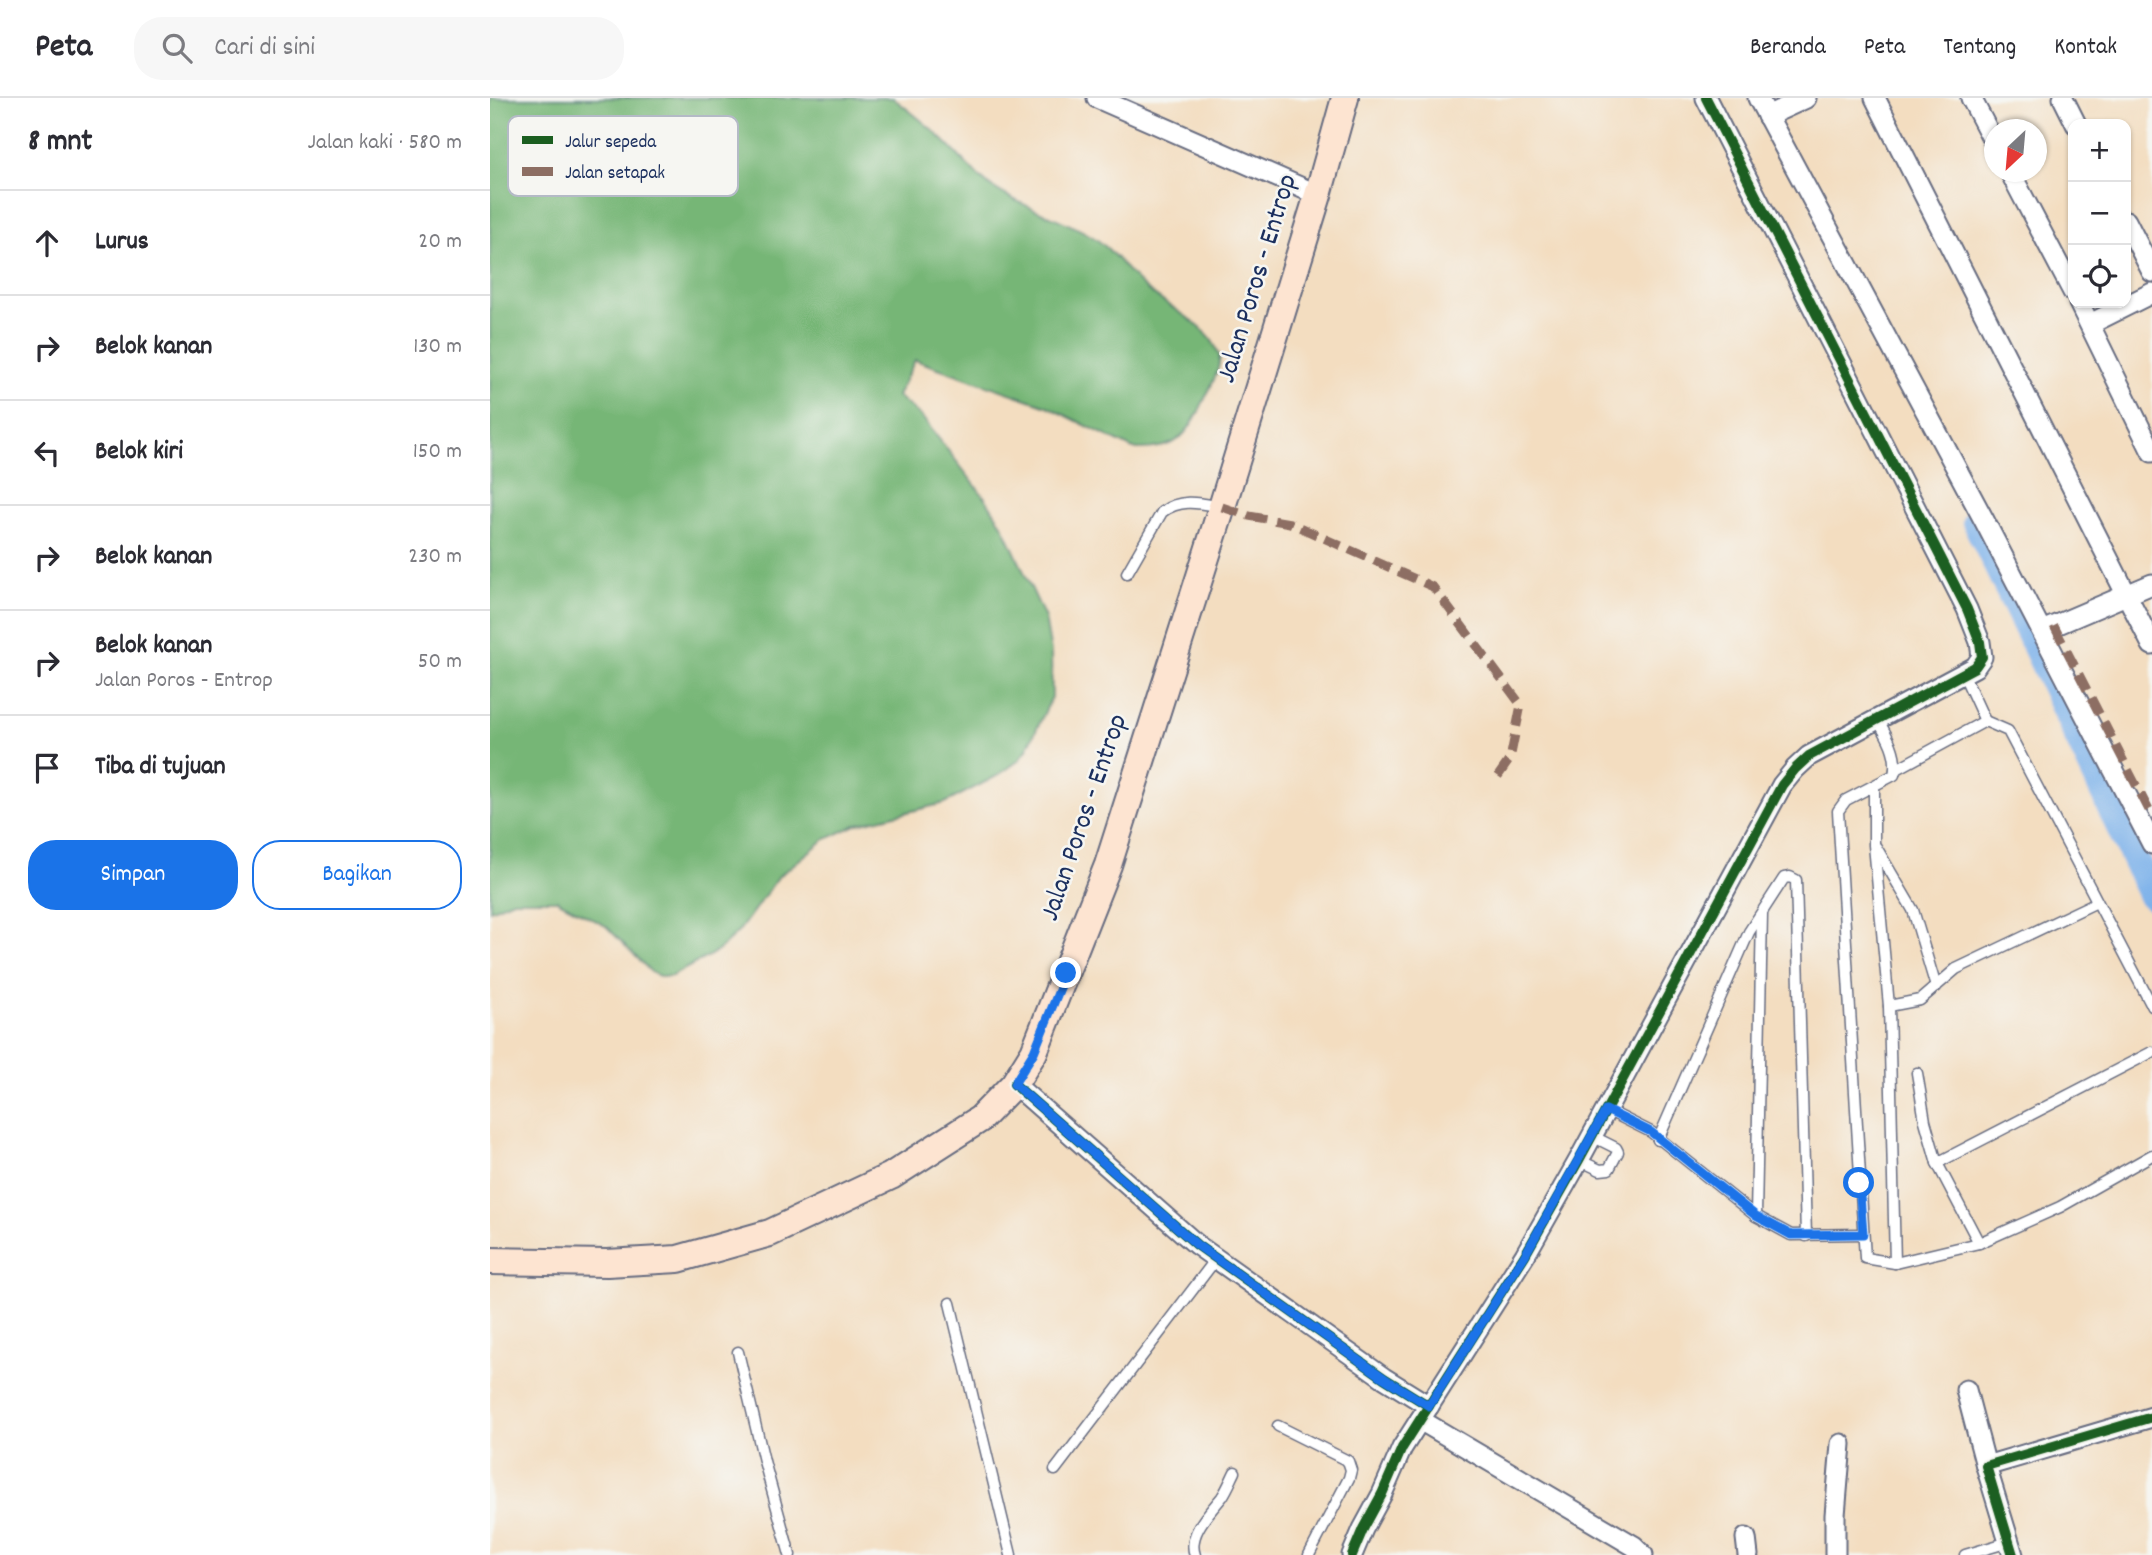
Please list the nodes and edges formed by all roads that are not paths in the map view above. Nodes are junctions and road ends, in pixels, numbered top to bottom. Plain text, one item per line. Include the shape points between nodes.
1 (1097, 98) edge
2 (1345, 98) edge
3 (1706, 98) edge
4 (1758, 98) edge
5 (1875, 98) edge
6 (1971, 98) edge
7 (2063, 98) edge
8 (1799, 101) edge
9 (1767, 116) junction
10 (2074, 119) edge
11 (1984, 123) edge
12 (2015, 182) edge
13 (1318, 195) junction
14 (2131, 231) edge
15 (2152, 272) edge
16 (2068, 282) edge
17 (2152, 293) edge
18 (2082, 308) edge
19 (2090, 324) junction
20 (2152, 452) edge
21 (1222, 507) junction
22 (1127, 573) dead end
23 (2152, 584) edge
24 (2126, 595) junction
25 (2042, 631) junction
26 (2152, 645) edge
27 (1967, 681) junction
28 (1985, 721) junction
29 (1879, 723) junction
30 (1895, 770) junction
31 (1874, 787) junction
32 (2152, 844) edge
33 (1874, 845) junction
34 (2097, 902) junction
35 (1762, 913) junction
36 (1936, 987) junction
37 (1889, 1006) junction
38 (2152, 1006) edge
39 (2152, 1052) edge
40 (1917, 1073) dead end
41 (1014, 1084) junction
42 (1606, 1110) junction
43 (1592, 1136) junction
44 (1658, 1140) junction
45 (2152, 1155) edge
46 (1579, 1160) junction
47 (1937, 1163) junction
48 (1756, 1216) junction
49 (1863, 1234) junction
50 (1806, 1236) junction
51 (1979, 1243) junction
52 (1216, 1259) junction
53 (490, 1261) edge
54 (1895, 1262) junction
55 (950, 1303) dead end
56 (738, 1352) dead end
57 (1966, 1391) dead end
58 (2152, 1417) edge
59 (1429, 1421) junction
60 (1278, 1426) dead end
61 (1841, 1444) dead end
62 (1986, 1466) junction
63 (1055, 1469) dead end
64 (1235, 1472) dead end
65 (2011, 1548) edge
66 (790, 1555) edge
67 (1011, 1555) edge
68 (1195, 1555) edge
69 (1309, 1555) edge
70 (1352, 1555) edge
71 (1643, 1555) edge
72 (1835, 1555) edge
73 (1965, 1555) edge

1 - 13 street
2 - 13 main road, Jalan Poros - Entrop
3 - 27 street via 1967,609 1982,657
4 - 9 street
5 - 24 street
6 - 11 street
7 - 10 street
8 - 9 street
9 - 25 street
12 - 16 street
13 - 21 main road, Jalan Poros - Entrop
14 - 15 street
17 - 19 street
18 - 19 street
19 - 20 street
21 - 22 lane via 1189,501 1171,505 1162,512
21 - 41 main road, Jalan Poros - Entrop via 1108,865 1034,1052
23 - 24 street
24 - 25 street
24 - 26 street
25 - 32 street
27 - 28 lane
27 - 29 street
28 - 30 lane
28 - 34 lane via 2008,731
29 - 30 lane via 1897,764
29 - 42 street via 1809,756 1782,785
30 - 31 lane
31 - 33 lane
31 - 49 lane via 1846,800 1838,811
33 - 36 lane via 1913,910
33 - 37 lane
34 - 36 lane via 1956,969
34 - 38 lane
35 - 44 lane via 1749,932
35 - 48 lane
35 - 50 lane via 1784,878 1796,880
36 - 37 lane via 1920,1000
37 - 54 lane
39 - 47 lane
40 - 47 lane
41 - 52 street
41 - 53 main road, Jalan Poros - Entrop via 980,1119 891,1176 770,1233 678,1259
42 - 43 street
42 - 44 lane
43 - 46 street
43 - 46 lane via 1616,1148 1609,1169
44 - 48 lane
45 - 51 lane via 2060,1207
46 - 59 street
47 - 51 lane
48 - 50 lane via 1791,1235
49 - 50 lane
49 - 54 lane via 1865,1258
51 - 54 lane
52 - 59 street via 1384,1378
52 - 63 lane
55 - 67 lane
56 - 66 lane
57 - 62 street
58 - 62 street
59 - 70 street via 1402,1448
59 - 71 street
60 - 69 lane via 1348,1461 1351,1470
61 - 72 street
62 - 65 street
64 - 68 lane via 1193,1541
65 - 73 lane

